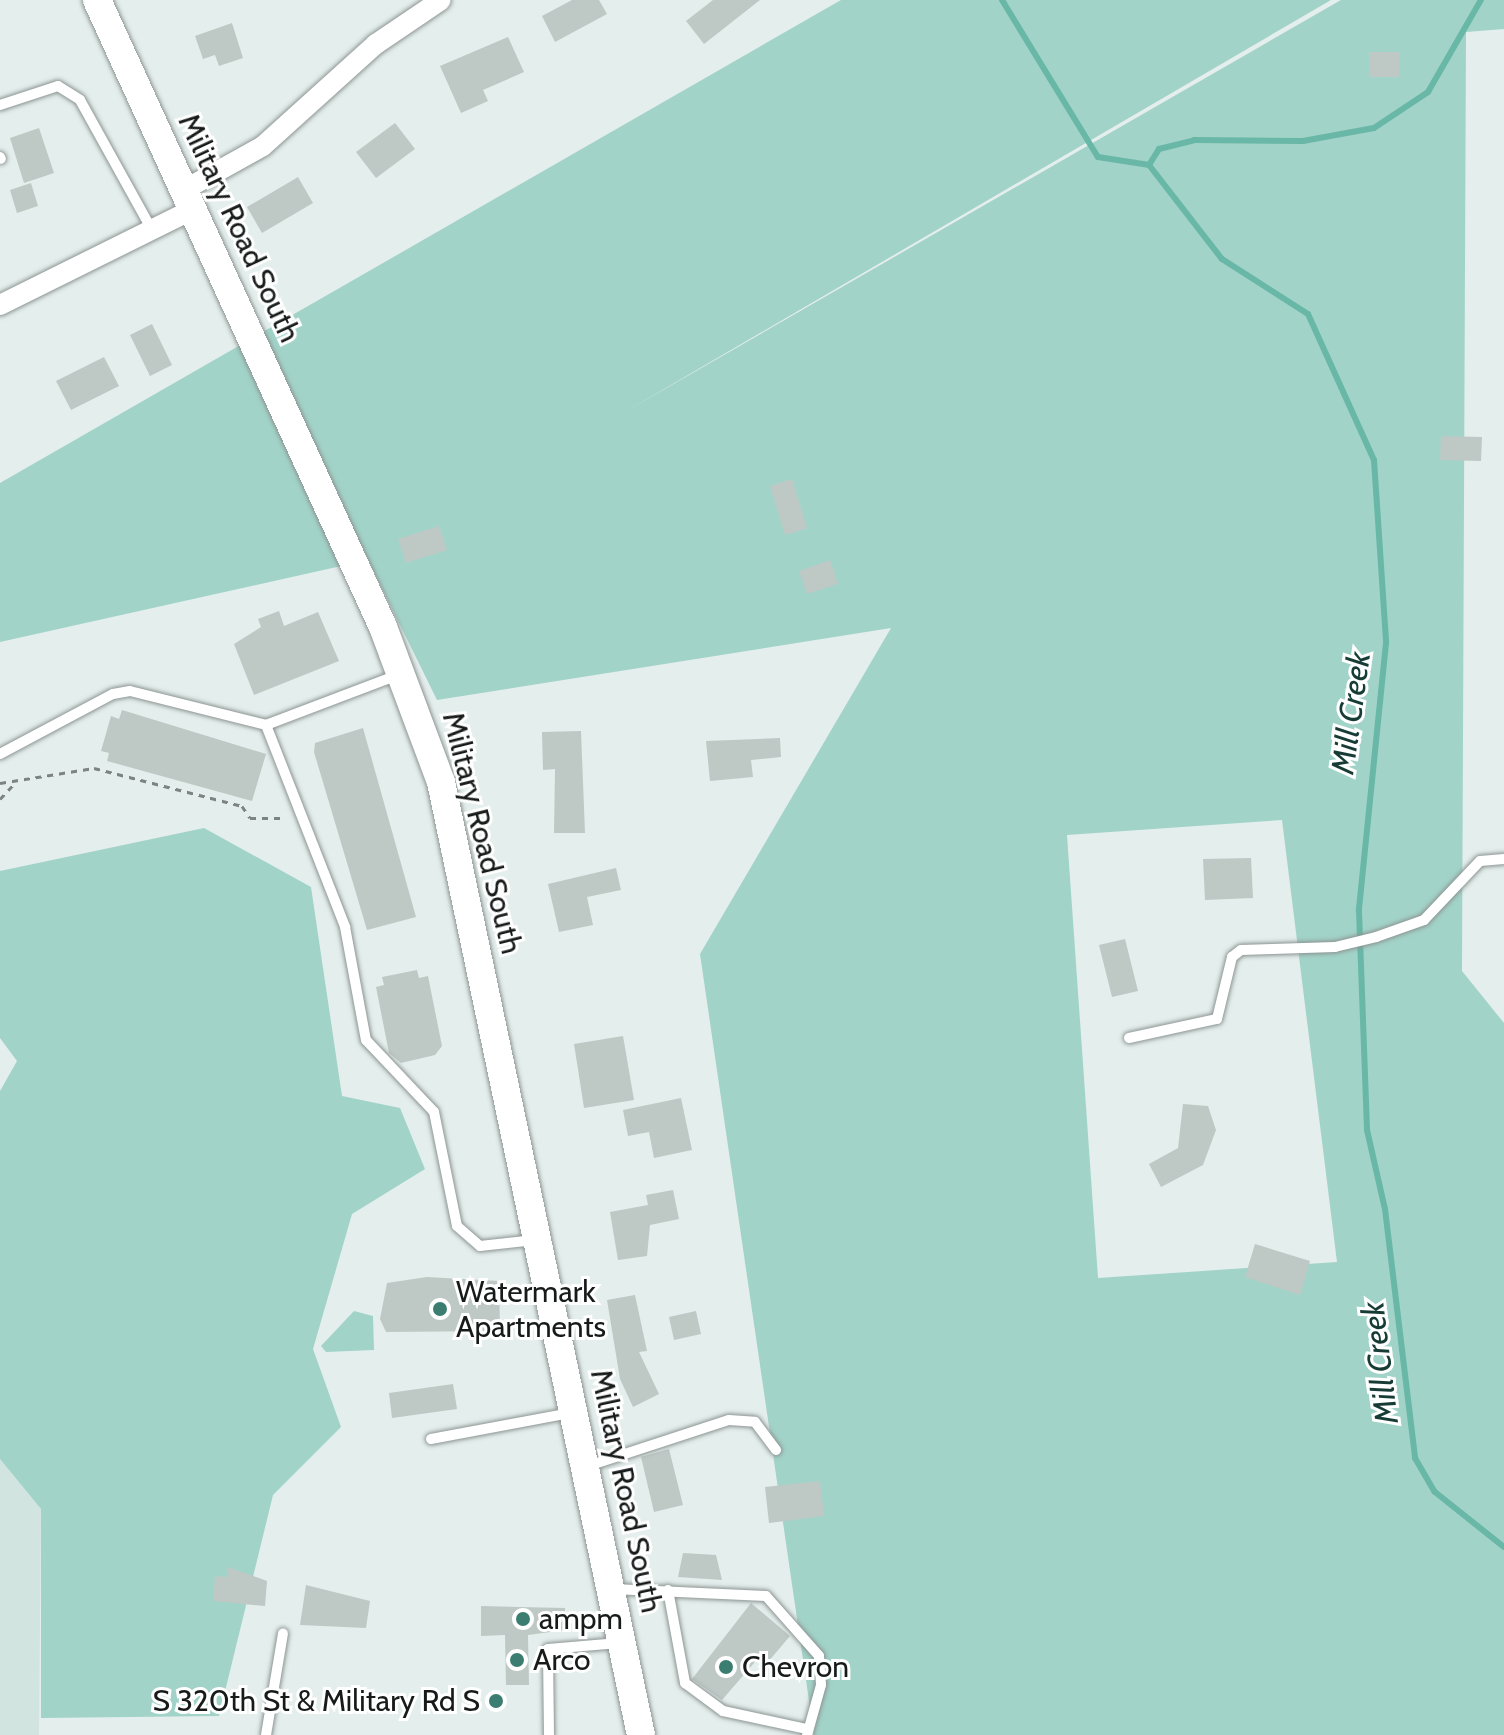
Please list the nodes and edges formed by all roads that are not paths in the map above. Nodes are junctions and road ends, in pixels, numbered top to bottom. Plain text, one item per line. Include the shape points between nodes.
1 (97, 0) edge
2 (441, 0) edge
3 (0, 105) edge
4 (189, 200) junction
5 (152, 231) junction
6 (0, 305) edge
7 (401, 673) junction
8 (266, 725) junction
9 (0, 754) edge
10 (1504, 859) edge
11 (1129, 1038) dead end
12 (539, 1240) junction
13 (575, 1412) junction
14 (431, 1439) dead end
15 (776, 1450) dead end
16 (586, 1466) junction
17 (611, 1589) junction
18 (668, 1590) junction
19 (283, 1633) dead end
20 (622, 1643) junction
21 (807, 1732) edge
22 (266, 1735) edge
23 (549, 1735) edge
24 (641, 1735) edge

1 - 4 main road, Military Road South
2 - 4 street via 376,44 263,146
3 - 5 lane via 58,86 80,100
4 - 5 street
4 - 7 main road, Military Road South
5 - 6 street
7 - 8 lane
7 - 12 main road, Military Road South via 450,818
8 - 9 lane via 130,691
8 - 12 lane via 345,927 373,1055 434,1112 457,1226 480,1246
10 - 11 lane via 1480,861 1424,920 1376,937 1335,947 1241,950 1232,957 1217,1019
12 - 13 main road, Military Road South
13 - 14 lane
13 - 16 main road, Military Road South
15 - 16 lane via 755,1422 729,1420
16 - 17 main road, Military Road South
17 - 18 lane
17 - 20 main road, Military Road South
18 - 21 lane via 685,1683 723,1711
18 - 21 lane via 766,1596 791,1618 819,1656 821,1685
19 - 22 lane
20 - 23 lane via 548,1649
20 - 24 main road, Military Road South

